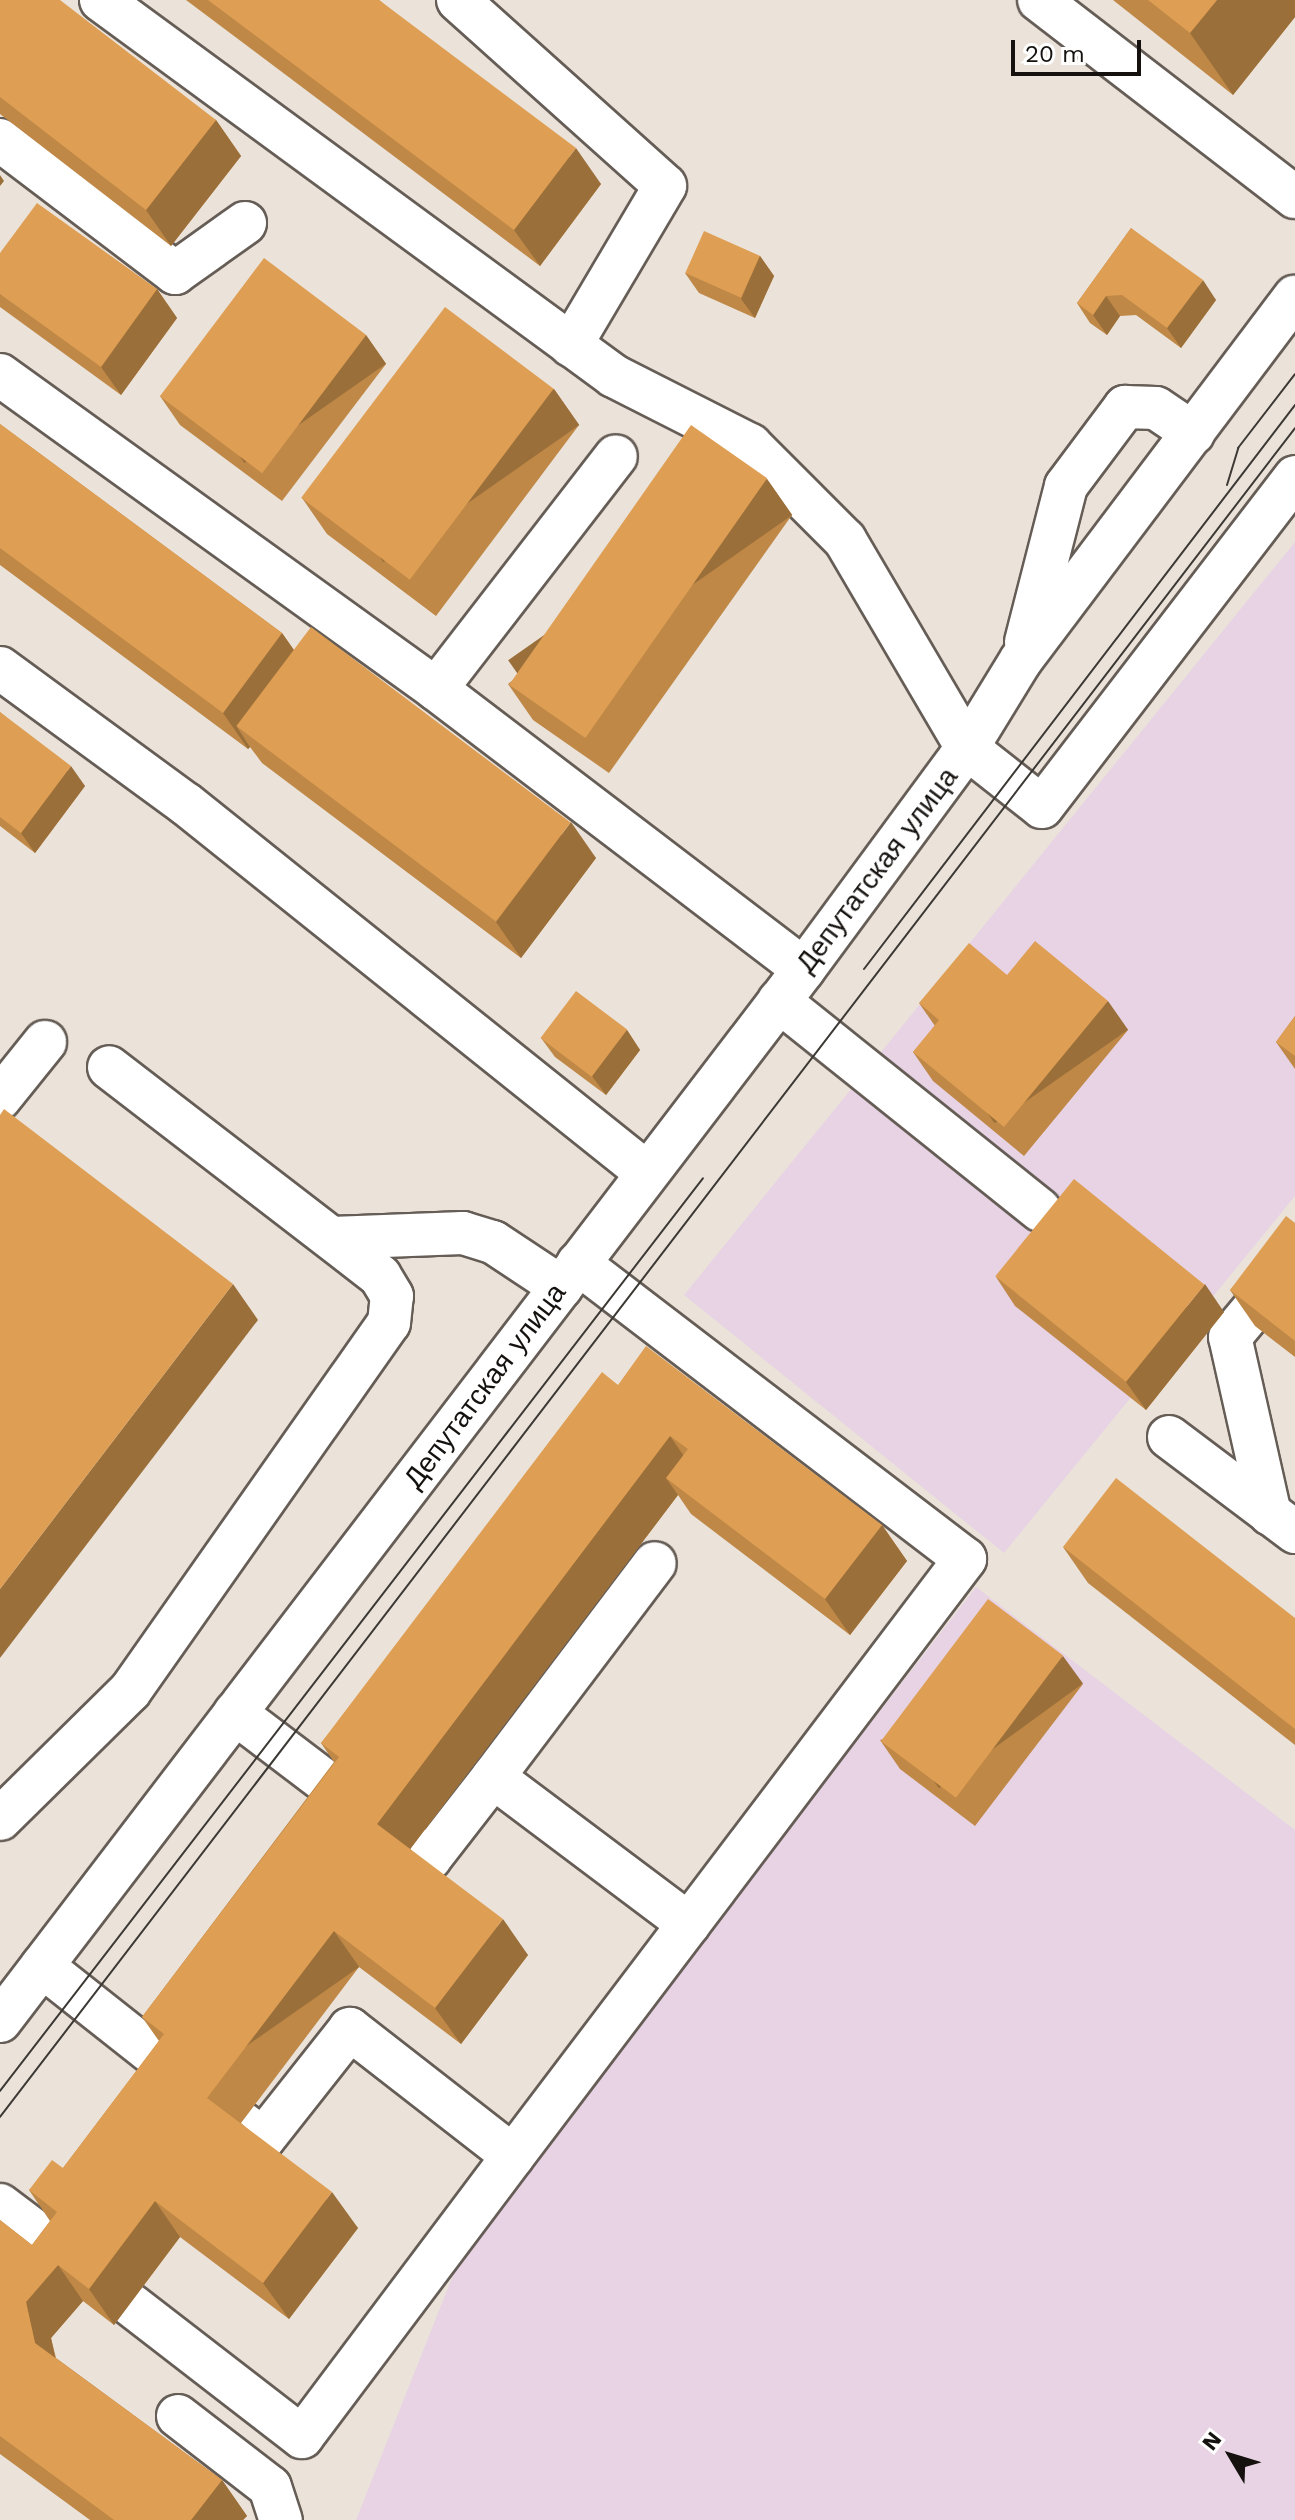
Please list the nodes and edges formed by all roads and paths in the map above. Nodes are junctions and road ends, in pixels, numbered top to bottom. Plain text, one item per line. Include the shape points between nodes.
1 (101, 0) edge
2 (458, 0) edge
3 (1039, 0) edge
4 (0, 140) edge
5 (1295, 197) edge
6 (245, 223) dead end
7 (1295, 297) edge
8 (571, 345) junction
9 (0, 375) edge
10 (1193, 433) junction
11 (616, 456) dead end
12 (1295, 477) edge
13 (1021, 660) junction
14 (0, 668) edge
15 (436, 689) junction
16 (967, 748) junction
17 (804, 969) junction
18 (779, 1001) junction
19 (45, 1042) dead end
20 (109, 1067) dead end
21 (0, 1098) edge
22 (647, 1173) junction
23 (1040, 1210) dead end
24 (332, 1238) junction
25 (1295, 1259) edge
26 (569, 1275) junction
27 (1169, 1437) dead end
28 (1283, 1523) edge
29 (655, 1563) dead end
30 (235, 1713) junction
31 (493, 1777) junction
32 (356, 1805) edge
33 (0, 1819) edge
34 (412, 1846) edge
35 (689, 1924) junction
36 (42, 1966) junction
37 (0, 2021) edge
38 (184, 2078) edge
39 (242, 2123) edge
40 (513, 2156) junction
41 (0, 2205) edge
42 (73, 2260) edge
43 (131, 2305) dead end
44 (178, 2416) dead end
45 (281, 2520) edge

1 - 8 street
2 - 8 street via 665,186
3 - 5 street
4 - 6 street via 175,273
7 - 10 street
8 - 16 street via 614,376 750,445 836,531
9 - 15 street
10 - 13 street
10 - 13 street via 1156,408 1125,407 1066,486
11 - 15 street
12 - 16 street via 1042,807
13 - 16 street, Депутатская улица
14 - 22 street via 186,804
15 - 17 street
16 - 17 street, Депутатская улица
17 - 18 street, Депутатская улица
18 - 22 street, Депутатская улица
18 - 23 street
19 - 21 street
20 - 24 street
22 - 26 street, Депутатская улица
24 - 26 street via 463,1233
24 - 33 street via 380,1276 392,1296 389,1323 130,1691
25 - 28 street via 1230,1337
26 - 30 street, Депутатская улица
26 - 35 street via 965,1559
27 - 28 street
29 - 31 street
30 - 32 street
30 - 36 street, Депутатская улица
31 - 34 street via 430,1858
31 - 35 street
35 - 40 street
36 - 37 street, Депутатская улица
36 - 38 street
39 - 40 street via 263,2139 350,2029
40 - 43 street via 302,2437
41 - 42 street
44 - 45 street via 270,2487

